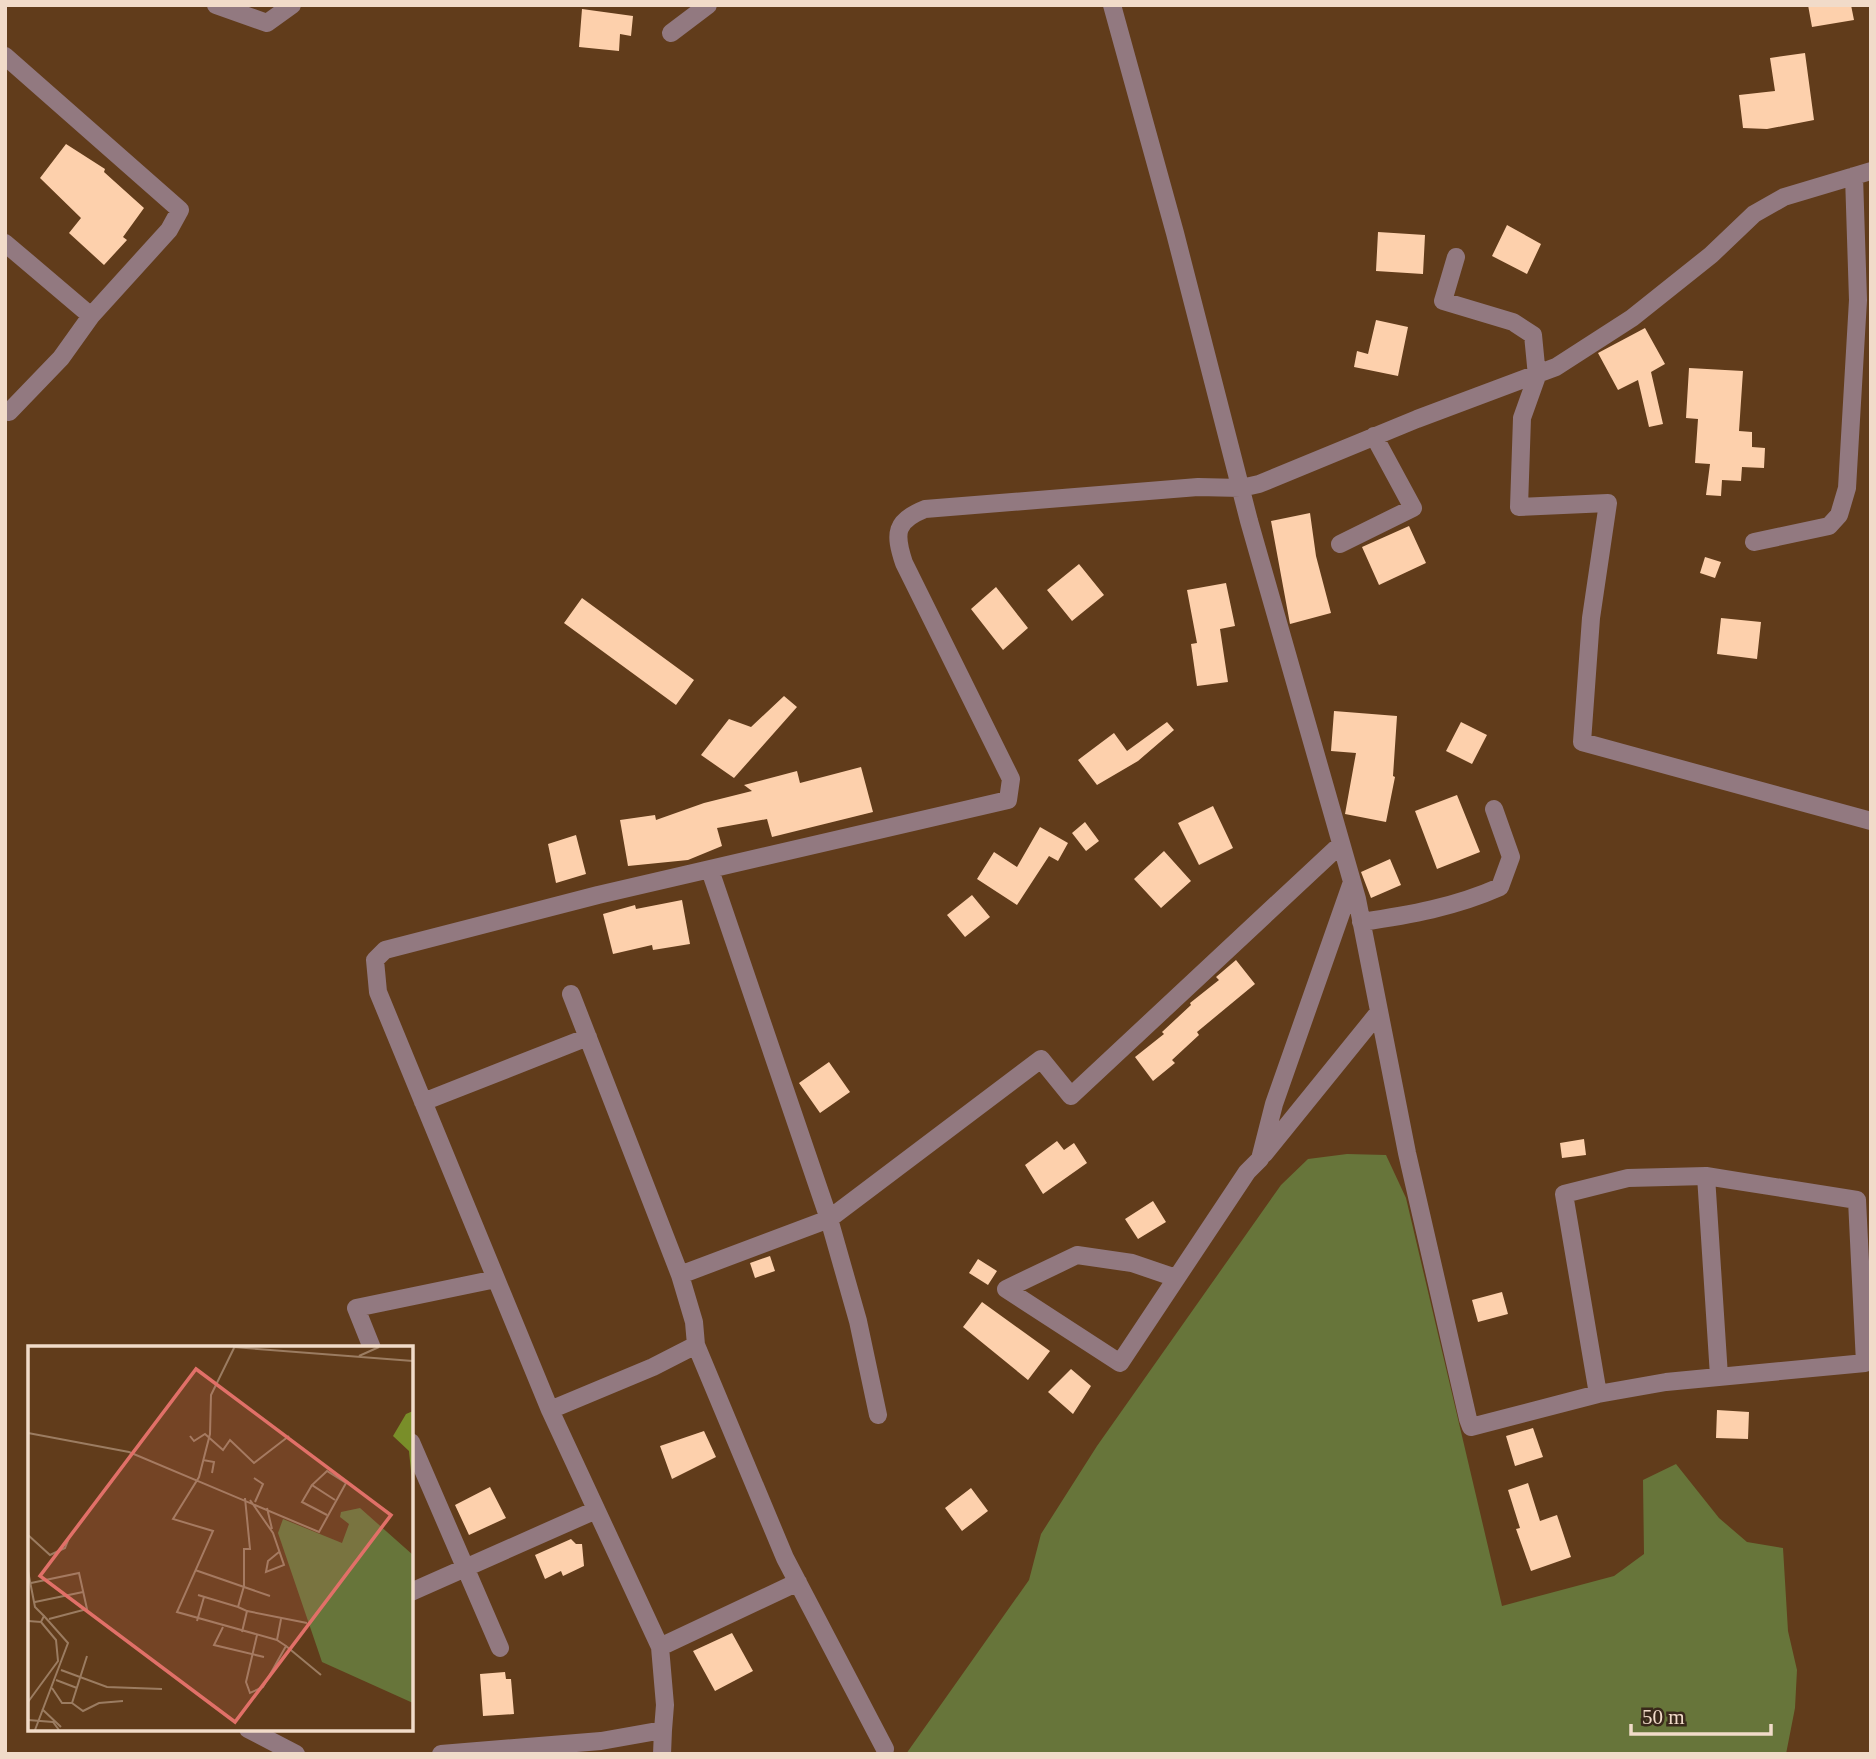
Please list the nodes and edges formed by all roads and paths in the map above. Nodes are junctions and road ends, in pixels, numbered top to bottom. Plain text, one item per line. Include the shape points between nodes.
1 (216, 5) edge
2 (292, 5) edge
3 (708, 5) edge
4 (1112, 5) edge
5 (671, 33) dead end
6 (5, 56) edge
7 (1862, 174) edge
8 (5, 243) edge
9 (1456, 257) dead end
10 (91, 316) junction
11 (1536, 376) junction
12 (5, 411) edge
13 (1374, 436) junction
14 (1241, 488) junction
15 (1754, 542) dead end
16 (1340, 544) dead end
17 (1493, 809) dead end
18 (1871, 821) edge
19 (1341, 844) junction
20 (710, 870) junction
21 (1352, 882) junction
22 (1361, 922) junction
23 (571, 994) dead end
24 (1379, 1012) junction
25 (588, 1037) junction
26 (423, 1102) junction
27 (1260, 1159) junction
28 (1706, 1175) junction
29 (829, 1219) junction
30 (680, 1275) junction
31 (1176, 1278) junction
32 (496, 1279) junction
33 (696, 1345) junction
34 (371, 1346) edge
35 (1720, 1376) junction
36 (1598, 1394) junction
37 (550, 1410) junction
38 (878, 1415) dead end
39 (413, 1447) edge
40 (596, 1510) junction
41 (463, 1568) junction
42 (798, 1582) junction
43 (413, 1591) edge
44 (660, 1647) junction
45 (500, 1648) dead end
46 (663, 1730) junction
47 (252, 1731) edge
48 (885, 1749) dead end
49 (494, 1751) edge
50 (296, 1754) edge
51 (441, 1754) edge
52 (662, 1754) edge

1 - 2 street via 267,23
3 - 5 street
4 - 14 street
6 - 10 street via 180,210 169,230
7 - 11 street via 1784,197 1754,214 1632,318
7 - 15 street via 1847,488 1839,515 1829,526
8 - 10 street
9 - 11 street via 1443,300 1513,322 1533,335
10 - 12 street via 61,358
11 - 13 street
11 - 18 street via 1522,418 1519,507 1608,503 1591,618 1582,742
13 - 14 street
13 - 16 street via 1413,508
14 - 19 street
14 - 20 street via 1198,487 925,509 906,516 898,543 904,563 1011,779 1008,800
17 - 22 street via 1511,857 1500,887 1430,911
19 - 21 street
19 - 29 street via 1071,1096 1041,1059
20 - 26 street via 385,950 375,960 378,992
20 - 29 street
21 - 22 street
21 - 27 street via 1274,1104
22 - 24 street
23 - 25 street
24 - 27 street
24 - 36 street via 1471,1427
25 - 26 street
25 - 30 street
26 - 32 street
27 - 31 street
28 - 35 street
28 - 35 street via 1857,1200 1865,1363
28 - 36 street via 1628,1178 1564,1194
29 - 30 street
29 - 38 street via 859,1321
30 - 33 street
31 - 31 street via 1132,1263 1077,1255 1006,1289 1120,1363
32 - 34 street via 356,1308
32 - 37 street
33 - 37 street
33 - 42 street
35 - 36 street
37 - 40 street
39 - 41 street
40 - 41 street
40 - 44 street
41 - 43 street
41 - 45 street
42 - 44 street
42 - 48 street
44 - 46 street
46 - 49 street
46 - 52 street
47 - 50 street
49 - 51 street

